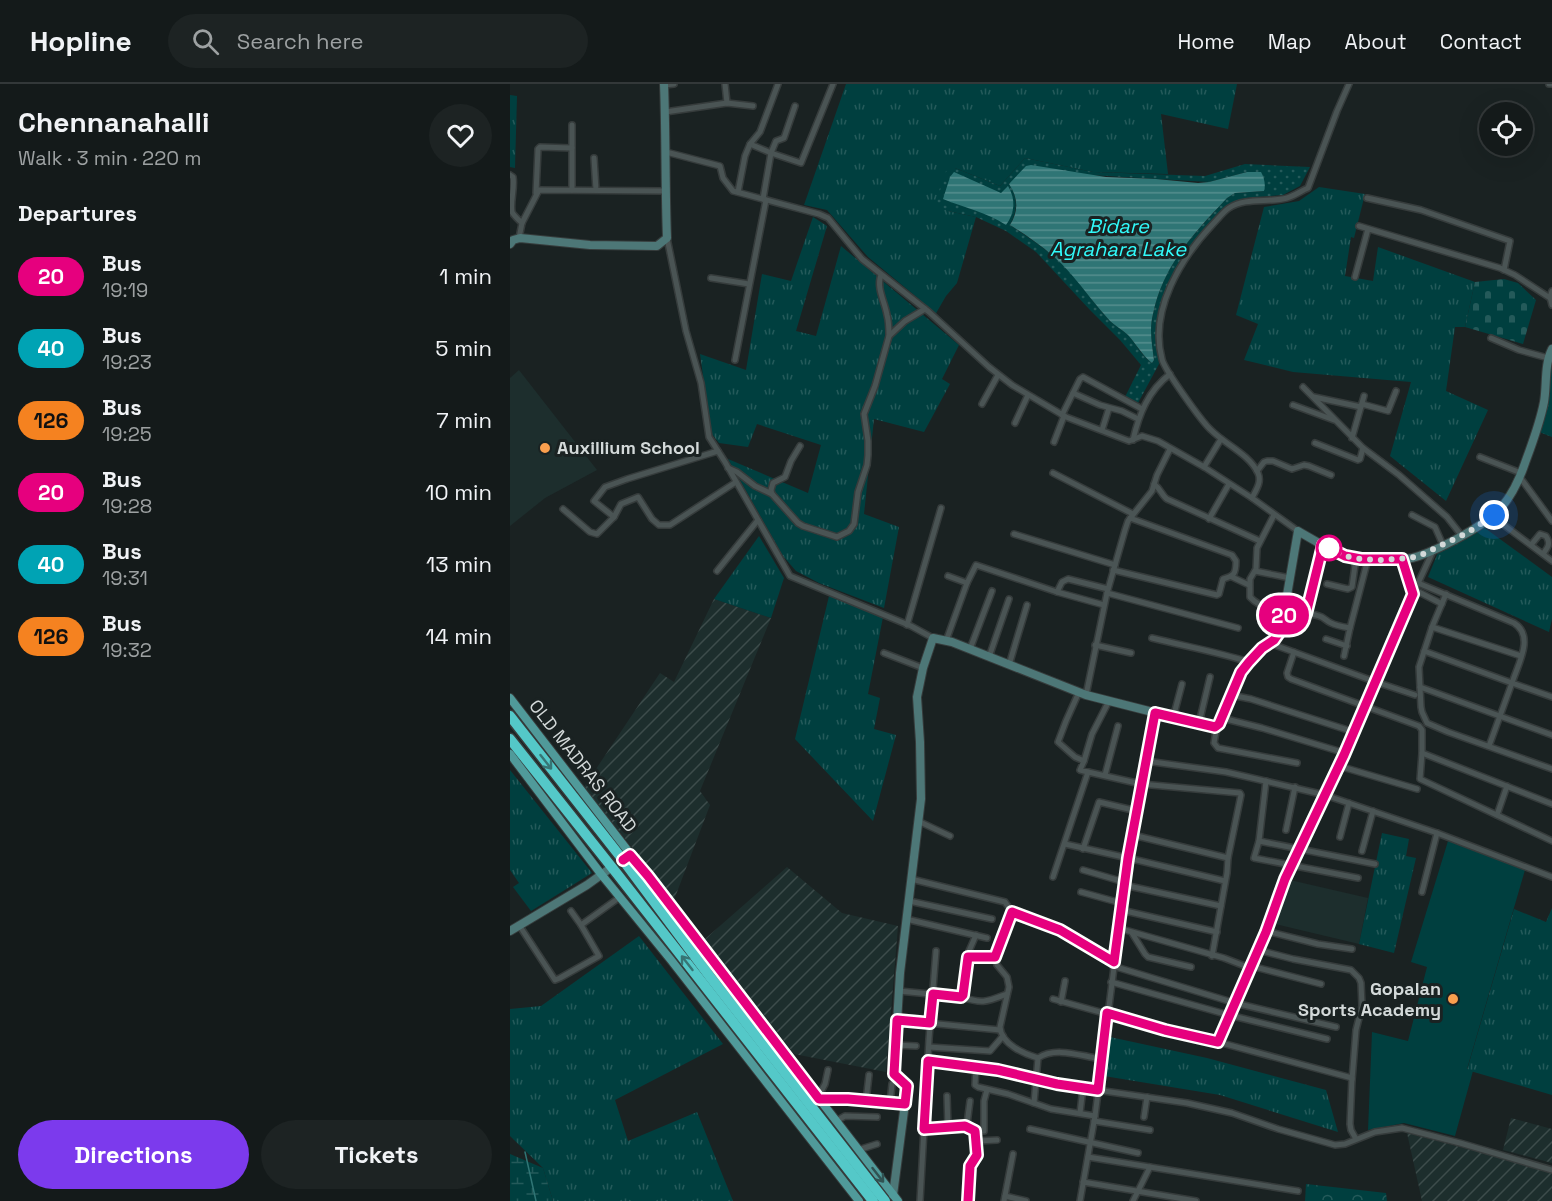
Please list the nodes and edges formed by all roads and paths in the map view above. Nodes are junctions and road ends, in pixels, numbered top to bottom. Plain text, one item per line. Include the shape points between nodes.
1 (664, 84) edge
2 (674, 84) edge
3 (725, 84) edge
4 (778, 84) edge
5 (833, 84) edge
6 (1349, 84) edge
7 (727, 103) junction
8 (753, 106) dead end
9 (795, 106) dead end
10 (665, 112) junction
11 (572, 125) dead end
12 (750, 144) junction
13 (572, 148) junction
14 (666, 152) junction
15 (771, 153) junction
16 (594, 158) dead end
17 (510, 175) edge
18 (572, 190) junction
19 (596, 190) junction
20 (665, 191) junction
21 (738, 192) junction
22 (536, 193) junction
23 (511, 197) edge
24 (1367, 198) dead end
25 (764, 199) junction
26 (522, 223) junction
27 (1359, 226) dead end
28 (1368, 229) junction
29 (519, 238) junction
30 (667, 238) junction
31 (510, 244) edge
32 (1504, 270) junction
33 (881, 275) junction
34 (1355, 277) dead end
35 (711, 278) dead end
36 (749, 284) junction
37 (1552, 291) edge
38 (1551, 301) edge
39 (925, 309) junction
40 (889, 336) junction
41 (1491, 338) dead end
42 (1552, 349) edge
43 (1548, 358) junction
44 (735, 360) dead end
45 (1170, 374) junction
46 (998, 375) junction
47 (1302, 387) dead end
48 (1396, 391) dead end
49 (1073, 393) junction
50 (1028, 395) junction
51 (1364, 396) dead end
52 (1312, 397) junction
53 (982, 404) dead end
54 (1293, 405) dead end
55 (1361, 405) junction
56 (1109, 408) junction
57 (1142, 409) junction
58 (1063, 416) junction
59 (1138, 418) junction
60 (1336, 421) junction
61 (1016, 423) dead end
62 (1102, 430) junction
63 (1352, 438) junction
64 (1221, 439) junction
65 (1133, 440) junction
66 (1053, 442) dead end
67 (1314, 442) dead end
68 (800, 446) dead end
69 (1363, 448) junction
70 (1170, 449) junction
71 (718, 451) junction
72 (1480, 457) dead end
73 (1204, 467) junction
74 (728, 468) junction
75 (1257, 471) junction
76 (1053, 473) dead end
77 (1331, 475) dead end
78 (1520, 475) junction
79 (736, 482) junction
80 (1154, 484) junction
81 (1229, 484) junction
82 (772, 494) junction
83 (1252, 498) junction
84 (941, 508) dead end
85 (563, 509) dead end
86 (1412, 514) dead end
87 (1274, 515) junction
88 (1132, 516) junction
89 (1492, 516) junction
90 (614, 517) junction
91 (1209, 519) junction
92 (758, 520) junction
93 (1552, 521) edge
94 (1298, 531) junction
95 (1014, 534) dead end
96 (1462, 536) junction
97 (1260, 541) junction
98 (1323, 545) junction
99 (1443, 545) junction
100 (1531, 545) junction
101 (1434, 549) junction
102 (1543, 554) junction
103 (1356, 558) junction
104 (1368, 559) junction
105 (1402, 559) junction
106 (1552, 561) edge
107 (1114, 568) junction
108 (717, 571) dead end
109 (1255, 571) junction
110 (948, 576) dead end
111 (1233, 577) junction
112 (1290, 578) junction
113 (967, 583) junction
114 (1418, 583) junction
115 (1327, 584) dead end
116 (1249, 585) junction
117 (992, 591) dead end
118 (1107, 591) junction
119 (1057, 592) junction
120 (1414, 592) junction
121 (1446, 594) junction
122 (1009, 599) dead end
123 (1442, 604) junction
124 (1027, 605) dead end
125 (1104, 605) junction
126 (1284, 611) junction
127 (1306, 614) junction
128 (907, 625) junction
129 (1432, 627) junction
130 (1238, 628) dead end
131 (1350, 628) junction
132 (933, 638) junction
133 (1152, 639) dead end
134 (1326, 639) dead end
135 (946, 641) junction
136 (1269, 643) junction
137 (1095, 645) junction
138 (1347, 646) junction
139 (970, 650) junction
140 (1424, 651) junction
141 (1294, 652) junction
142 (884, 653) dead end
143 (1131, 653) dead end
144 (1344, 656) dead end
145 (1521, 656) junction
146 (989, 657) junction
147 (1249, 662) junction
148 (1010, 665) junction
149 (923, 668) junction
150 (1210, 677) dead end
151 (1376, 682) junction
152 (1512, 683) junction
153 (1182, 684) dead end
154 (1420, 687) junction
155 (1082, 694) junction
156 (1231, 695) junction
157 (1415, 695) dead end
158 (1552, 697) edge
159 (510, 698) edge
160 (1109, 701) junction
161 (1366, 706) junction
162 (1155, 713) junction
163 (510, 716) edge
164 (1500, 716) junction
165 (1173, 718) junction
166 (1222, 718) junction
167 (1199, 723) junction
168 (1118, 726) dead end
169 (1217, 726) junction
170 (1354, 732) junction
171 (1552, 735) edge
172 (510, 739) edge
173 (1489, 746) junction
174 (1345, 753) junction
175 (1422, 753) junction
176 (510, 754) edge
177 (1084, 760) junction
178 (1146, 761) junction
179 (1297, 763) dead end
180 (1339, 766) junction
181 (1552, 769) edge
182 (1088, 772) junction
183 (1105, 776) junction
184 (1266, 781) junction
185 (1141, 784) junction
186 (1507, 786) junction
187 (1295, 787) junction
188 (1417, 789) dead end
189 (1325, 795) junction
190 (1349, 803) junction
191 (1552, 804) edge
192 (1137, 811) junction
193 (1373, 811) junction
194 (1497, 815) junction
195 (918, 821) junction
196 (1286, 830) dead end
197 (1437, 833) junction
198 (1132, 835) junction
199 (950, 836) dead end
200 (1340, 837) dead end
201 (1259, 841) junction
202 (1552, 841) edge
203 (1065, 844) junction
204 (1301, 848) junction
205 (1083, 849) junction
206 (1362, 851) dead end
207 (627, 857) junction
208 (1128, 858) junction
209 (1228, 858) junction
210 (1376, 864) dead end
211 (1292, 865) junction
212 (612, 867) junction
213 (1083, 870) dead end
214 (601, 874) junction
215 (1053, 877) dead end
216 (1552, 877) edge
217 (1358, 878) dead end
218 (911, 879) junction
219 (1225, 881) junction
220 (1124, 883) junction
221 (1081, 892) dead end
222 (1422, 892) dead end
223 (620, 897) junction
224 (909, 901) junction
225 (1121, 906) junction
226 (1221, 906) junction
227 (571, 911) dead end
228 (1012, 912) junction
229 (906, 919) junction
230 (992, 919) dead end
231 (519, 925) junction
232 (581, 925) junction
233 (1118, 928) junction
234 (510, 931) edge
235 (1131, 932) junction
236 (1217, 932) junction
237 (1266, 932) junction
238 (976, 934) junction
239 (987, 938) dead end
240 (1352, 949) dead end
241 (1258, 950) junction
242 (936, 951) dead end
243 (1212, 956) junction
244 (968, 957) junction
245 (995, 957) junction
246 (1114, 964) junction
247 (1191, 967) dead end
248 (1251, 967) junction
249 (1065, 981) dead end
250 (1111, 982) junction
251 (1321, 984) dead end
252 (899, 991) junction
253 (933, 994) junction
254 (1007, 994) junction
255 (961, 997) junction
256 (1053, 999) dead end
257 (1062, 1002) junction
258 (1234, 1003) junction
259 (1107, 1013) junction
260 (1229, 1015) junction
261 (897, 1020) junction
262 (930, 1023) junction
263 (1336, 1027) dead end
264 (1000, 1030) junction
265 (1003, 1036) junction
266 (1326, 1039) dead end
267 (1218, 1042) junction
268 (895, 1045) junction
269 (916, 1046) dead end
270 (929, 1047) junction
271 (766, 1056) junction
272 (1038, 1058) junction
273 (1096, 1058) dead end
274 (928, 1061) junction
275 (976, 1066) junction
276 (828, 1070) dead end
277 (869, 1076) dead end
278 (1036, 1079) junction
279 (1352, 1082) junction
280 (892, 1084) dead end
281 (1083, 1088) junction
282 (987, 1090) junction
283 (1098, 1090) junction
284 (946, 1096) dead end
285 (1147, 1097) junction
286 (818, 1098) junction
287 (866, 1101) junction
288 (970, 1101) dead end
289 (890, 1103) junction
290 (1034, 1103) junction
291 (905, 1104) junction
292 (1080, 1113) junction
293 (877, 1117) dead end
294 (1144, 1117) dead end
295 (1094, 1118) junction
296 (836, 1121) junction
297 (965, 1126) junction
298 (948, 1128) junction
299 (924, 1129) junction
300 (1030, 1129) dead end
301 (984, 1131) dead end
302 (1150, 1131) dead end
303 (1356, 1139) junction
304 (997, 1140) dead end
305 (977, 1141) junction
306 (1090, 1141) junction
307 (877, 1144) dead end
308 (858, 1150) junction
309 (1138, 1153) dead end
310 (1013, 1154) dead end
311 (1088, 1157) junction
312 (1150, 1167) junction
313 (1552, 1170) edge
314 (1083, 1182) junction
315 (1298, 1191) dead end
316 (1137, 1192) junction
317 (1005, 1198) edge
318 (892, 1199) edge
319 (859, 1201) edge
320 (873, 1201) edge
321 (920, 1201) edge
322 (968, 1201) edge
323 (1026, 1201) edge
324 (1080, 1201) edge
325 (1133, 1201) edge
326 (1196, 1201) edge

1 - 2 street
1 - 10 street
3 - 7 street
4 - 12 street via 760,132
5 - 15 street via 801,163
6 - 45 street via 1308,188 1286,198 1240,203 1229,208 1179,267 1170,285 1159,335 1162,361
7 - 8 street
7 - 10 street
9 - 15 street via 784,138 776,141
10 - 14 street
11 - 13 street
12 - 15 street
12 - 21 street
13 - 18 street
13 - 22 street via 538,149
14 - 20 street
14 - 21 street via 720,166 723,178
15 - 25 street
16 - 19 street
17 - 23 street via 514,182
18 - 19 street
18 - 22 street
19 - 20 street
20 - 30 street
21 - 25 street
22 - 26 street
23 - 26 street via 512,212
24 - 32 street via 1421,210 1510,241
25 - 33 street via 828,218 862,259
25 - 36 street
26 - 29 street
27 - 28 street
28 - 32 street
28 - 34 street
29 - 30 street via 657,246
29 - 31 street
30 - 71 street via 701,384 709,437
32 - 38 street
33 - 39 street
33 - 40 street
35 - 36 street
36 - 44 street
37 - 38 street
39 - 40 street
39 - 46 street
40 - 82 street via 864,414 868,455 855,524 837,537 803,526
41 - 43 street
42 - 43 street
43 - 78 street via 1544,403
45 - 57 street
45 - 64 street
46 - 50 street
46 - 53 street
47 - 52 street
48 - 55 street via 1388,411
49 - 56 street
49 - 57 street via 1083,377
49 - 58 street
50 - 58 street
50 - 61 street
51 - 55 street
52 - 55 street
52 - 60 street
54 - 60 street
55 - 63 street
56 - 59 street
56 - 62 street
57 - 59 street
58 - 62 street
58 - 66 street
59 - 65 street
60 - 63 street
62 - 65 street
63 - 69 street
64 - 73 street
64 - 75 street
65 - 70 street via 1146,437
67 - 69 street via 1358,460
68 - 82 street via 785,477 773,483
69 - 96 street via 1447,517
70 - 73 street
70 - 80 street
71 - 74 street
71 - 90 street via 605,487 594,501
72 - 78 street
73 - 81 street
74 - 79 street
74 - 82 street
75 - 77 street via 1267,460 1292,469 1309,466
75 - 83 street via 1260,480
76 - 88 street
78 - 89 street via 1507,500
78 - 93 street
79 - 90 street via 670,525 659,525 652,519 638,497 621,504
79 - 92 street
80 - 88 street
80 - 91 street via 1164,497
81 - 83 street
81 - 91 street
83 - 87 street
84 - 128 street
85 - 90 street via 597,534
86 - 99 street via 1435,527
87 - 94 street
87 - 97 street
88 - 107 street
88 - 111 street via 1232,555 1236,561
89 - 96 street
89 - 100 street
91 - 97 street
92 - 108 street
92 - 128 street via 790,576
94 - 98 street
94 - 112 street
95 - 107 street
96 - 99 street
97 - 109 street
98 - 103 street
98 - 127 street
99 - 101 street
100 - 102 street
100 - 102 street via 1540,534 1546,536 1549,545
101 - 105 street
101 - 114 street
102 - 106 street
103 - 104 street
103 - 115 street via 1352,587
104 - 105 street
104 - 131 street
105 - 120 street
107 - 111 street via 1217,595 1223,579
107 - 118 street
109 - 112 street
109 - 116 street
110 - 113 street
111 - 116 street
112 - 126 street
113 - 119 street via 978,565
113 - 135 street
114 - 120 street
114 - 121 street
116 - 126 street via 1251,599 1264,607
117 - 139 street
118 - 119 street via 1068,579
118 - 125 street
118 - 130 street
119 - 125 street
120 - 123 street
120 - 151 street
121 - 123 street
121 - 145 street via 1520,627 1526,640
122 - 146 street
123 - 129 street
124 - 148 street
125 - 137 street
126 - 127 street
126 - 136 street via 1281,630
127 - 131 street
128 - 132 street
129 - 140 street
129 - 145 street
131 - 138 street
132 - 135 street
132 - 149 street
133 - 147 street
134 - 138 street
135 - 139 street
136 - 141 street
136 - 147 street
137 - 143 street
137 - 155 street
138 - 144 street
139 - 146 street
140 - 152 street
140 - 154 street via 1419,667
141 - 151 street
141 - 161 street via 1288,677
142 - 149 street
145 - 152 street
146 - 148 street
147 - 156 street
148 - 155 street
149 - 195 street via 917,697 921,785
150 - 167 street
151 - 157 street
151 - 161 street
152 - 158 street
152 - 164 street
153 - 165 street
154 - 164 street
154 - 173 street via 1427,723
155 - 160 street
155 - 177 street via 1058,742
156 - 166 street
156 - 170 street
159 - 207 main road, OLD MADRAS ROAD via 606,821
160 - 162 street
160 - 177 street
161 - 170 street
161 - 175 street via 1419,726
162 - 165 street
162 - 178 street
163 -> 207 highway, OLD MADRAS ROAD
164 - 171 street
164 - 173 street
165 - 167 street
166 - 169 street
166 - 174 street
167 - 169 street
168 - 183 street
169 - 179 street via 1214,743 1218,748
170 - 174 street
172 - 212 highway
173 - 181 street
174 - 180 street
175 - 186 street
175 - 194 street via 1420,779
176 - 214 main road
177 - 182 street via 1080,770
178 - 184 street
178 - 185 street
180 - 188 street
180 - 189 street
182 - 183 street
182 - 203 street
183 - 185 street
184 - 187 street
184 - 201 street
185 - 192 street
185 - 209 street via 1240,793
186 - 191 street
186 - 194 street
187 - 189 street
187 - 196 street
189 - 190 street
189 - 204 street
190 - 193 street
190 - 200 street
192 - 198 street
192 - 205 street via 1099,802
193 - 197 street
193 - 206 street
194 - 202 street
195 - 199 street
195 - 218 street
197 - 216 street
197 - 222 street
198 - 208 street
198 - 209 street
201 - 204 street
201 - 211 street via 1254,858
203 - 205 street
203 - 215 street
204 - 210 street
204 - 211 street
205 - 208 street
207 - 271 highway
207 - 286 main road
208 - 219 street
208 - 220 street
209 - 219 street
211 - 217 street
211 - 237 street
212 - 214 street
271 -> 212 highway
213 - 220 street
214 - 223 main road
214 - 231 street
218 - 224 street
218 - 228 street via 1005,902
219 - 226 street
220 - 225 street
220 - 226 street
221 - 225 street
223 - 232 street
223 - 319 main road
224 - 229 street
224 - 230 street
225 - 233 street
225 - 236 street
226 - 236 street
227 - 232 street
228 - 245 street
228 - 246 street via 1060,930
229 - 238 street
229 - 252 street
231 - 232 street via 555,980 599,956
231 - 234 street
233 - 235 street
233 - 246 street
235 - 243 street
235 - 247 street via 1148,957
236 - 243 street
237 - 240 street
237 - 241 street
238 - 239 street
238 - 244 street
241 - 248 street
241 - 279 street via 1351,970 1360,980 1362,1012 1356,1030
242 - 253 street
243 - 248 street
244 - 245 street
244 - 255 street
245 - 254 street via 1007,977
246 - 250 street
246 - 258 street
248 - 251 street
248 - 258 street
249 - 257 street
250 - 259 street
250 - 260 street
252 - 253 street
252 - 261 street
253 - 255 street
253 - 262 street
254 - 255 street via 988,1002
254 - 264 street
256 - 257 street
257 - 259 street
258 - 260 street
258 - 263 street
259 - 267 street
259 - 283 street
260 - 266 street
260 - 267 street
261 - 262 street
261 - 268 street
262 - 264 street
262 - 270 street
264 - 265 street
265 - 270 street via 990,1051
265 - 272 street via 1017,1049
267 - 279 street via 1352,1078
268 - 269 street
268 - 291 street via 894,1074 907,1086
270 - 274 street
271 - 318 highway
271 - 320 highway
272 - 273 street via 1057,1052
272 - 278 street
274 - 275 street
274 - 299 street
275 - 278 street
275 - 282 street via 975,1085
276 - 286 street
277 - 287 street
278 - 281 street
278 - 290 street
279 - 303 street via 1350,1124
280 - 289 street
281 - 283 street
281 - 292 street
282 - 290 street
282 - 301 street
283 - 285 street
283 - 295 street
284 - 298 street
285 - 294 street
285 - 303 street via 1232,1113 1335,1145
286 - 287 street
286 - 296 main road
287 - 289 street
288 - 297 street
289 - 291 street
290 - 292 street
291 - 318 street
292 - 295 street
293 - 296 street via 845,1116
295 - 302 street
295 - 306 street
296 - 308 main road
297 - 298 street
297 - 305 street via 975,1131
298 - 299 street
299 - 321 street
300 - 306 street
303 - 313 street via 1402,1128
304 - 305 street
305 - 322 street via 977,1155 970,1166
306 - 309 street
306 - 311 street
307 - 308 street
308 -> 318 main road
310 - 317 street
311 - 312 street
311 - 314 street
312 - 315 street
312 - 316 street
314 - 316 street
314 - 324 street
316 - 325 street
316 - 326 street
317 - 323 street

